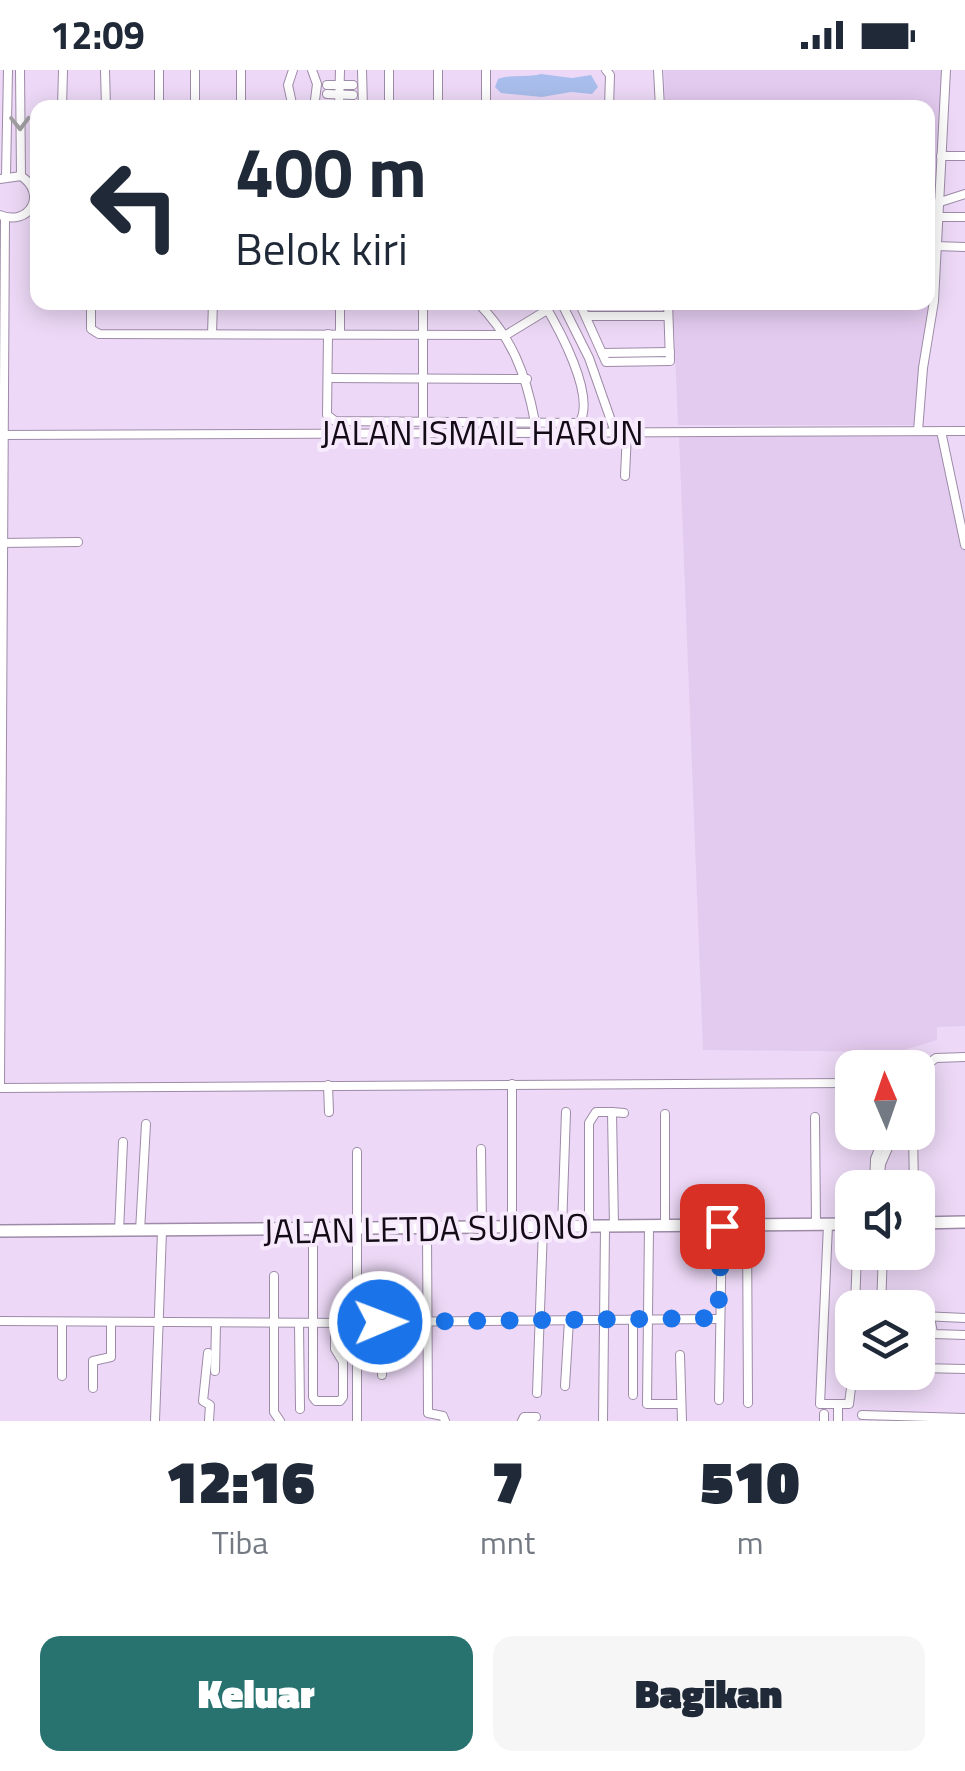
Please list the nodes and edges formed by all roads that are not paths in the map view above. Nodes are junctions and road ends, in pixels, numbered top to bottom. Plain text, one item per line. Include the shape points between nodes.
1 (8, 70) edge
2 (20, 70) edge
3 (62, 70) edge
4 (106, 70) edge
5 (158, 70) edge
6 (194, 70) edge
7 (242, 70) edge
8 (293, 70) edge
9 (312, 70) edge
10 (340, 70) edge
11 (362, 70) edge
12 (389, 70) edge
13 (438, 70) edge
14 (486, 70) edge
15 (658, 70) edge
16 (946, 70) edge
17 (609, 72) edge
18 (322, 90) junction
19 (340, 90) junction
20 (358, 90) junction
21 (62, 100) edge
22 (106, 100) edge
23 (159, 100) edge
24 (195, 100) edge
25 (241, 100) edge
26 (291, 100) edge
27 (318, 100) edge
28 (339, 100) edge
29 (361, 100) edge
30 (388, 100) edge
31 (438, 100) edge
32 (486, 100) edge
33 (609, 100) edge
34 (660, 100) edge
35 (947, 156) junction
36 (965, 156) edge
37 (21, 176) junction
38 (3, 178) edge
39 (30, 183) edge
40 (965, 194) edge
41 (942, 202) junction
42 (30, 210) edge
43 (2, 216) edge
44 (937, 217) junction
45 (965, 218) edge
46 (935, 246) joint
47 (965, 247) edge
48 (92, 310) edge
49 (212, 310) edge
50 (340, 310) edge
51 (423, 310) edge
52 (484, 310) edge
53 (540, 310) edge
54 (547, 310) edge
55 (565, 310) edge
56 (583, 310) edge
57 (668, 310) edge
58 (932, 310) edge
59 (586, 316) junction
60 (668, 316) junction
61 (212, 334) junction
62 (328, 334) junction
63 (340, 334) junction
64 (423, 335) junction
65 (506, 335) junction
66 (328, 378) junction
67 (423, 378) junction
68 (527, 379) junction
69 (423, 421) junction
70 (535, 422) junction
71 (918, 431) junction
72 (941, 431) junction
73 (965, 431) edge
74 (614, 432) junction
75 (627, 432) junction
76 (3, 435) edge
77 (3, 472) edge
78 (625, 476) dead end
79 (78, 542) dead end
80 (2, 543) edge
81 (965, 544) edge
82 (2, 612) edge
83 (965, 1058) edge
84 (935, 1059) edge
85 (835, 1083) edge
86 (512, 1084) junction
87 (328, 1085) junction
88 (0, 1087) edge
89 (328, 1112) dead end
90 (566, 1112) dead end
91 (612, 1112) junction
92 (624, 1112) dead end
93 (665, 1114) dead end
94 (815, 1117) dead end
95 (146, 1124) dead end
96 (123, 1142) dead end
97 (481, 1149) dead end
98 (357, 1152) dead end
99 (965, 1222) edge
100 (935, 1223) edge
101 (822, 1225) junction
102 (835, 1225) edge
103 (722, 1226) junction
104 (748, 1226) junction
105 (649, 1227) junction
106 (665, 1227) junction
107 (543, 1228) junction
108 (562, 1228) junction
109 (589, 1228) junction
110 (610, 1228) junction
111 (482, 1229) junction
112 (512, 1229) junction
113 (313, 1230) junction
114 (357, 1230) junction
115 (427, 1230) junction
116 (0, 1231) edge
117 (119, 1231) junction
118 (140, 1231) junction
119 (162, 1231) junction
120 (274, 1276) dead end
121 (379, 1295) dead end
122 (718, 1318) junction
123 (965, 1318) edge
124 (604, 1319) junction
125 (633, 1319) junction
126 (648, 1319) junction
127 (538, 1320) junction
128 (569, 1320) junction
129 (0, 1321) edge
130 (62, 1322) junction
131 (111, 1322) junction
132 (375, 1322) junction
133 (428, 1322) junction
134 (355, 1323) junction
135 (160, 1324) junction
136 (216, 1324) junction
137 (276, 1324) junction
138 (300, 1324) junction
139 (312, 1324) junction
140 (334, 1324) junction
141 (965, 1335) edge
142 (208, 1354) dead end
143 (680, 1355) dead end
144 (935, 1368) edge
145 (965, 1368) edge
146 (210, 1371) junction
147 (225, 1372) dead end
148 (382, 1375) dead end
149 (62, 1376) dead end
150 (565, 1386) dead end
151 (92, 1388) dead end
152 (850, 1390) edge
153 (537, 1393) dead end
154 (633, 1395) dead end
155 (719, 1400) dead end
156 (748, 1403) dead end
157 (682, 1404) junction
158 (838, 1406) junction
159 (300, 1409) dead end
160 (822, 1413) edge
161 (536, 1416) dead end
162 (862, 1416) dead end
163 (965, 1418) edge
164 (155, 1421) edge
165 (208, 1421) edge
166 (280, 1421) edge
167 (357, 1421) edge
168 (445, 1421) edge
169 (522, 1421) edge
170 (603, 1421) edge
171 (682, 1421) edge
172 (838, 1421) edge

1 - 38 street
2 -> 37 street
3 - 21 street
4 - 22 street
5 - 23 street
6 - 24 street
7 - 25 street
8 - 26 street
9 - 18 street
10 - 19 street
11 - 20 street
12 - 30 street
13 - 31 street
14 - 32 street
15 - 34 street
16 - 35 street
17 - 33 street
18 - 19 street
18 - 27 street
19 - 20 street
19 - 28 street
20 - 29 street
35 - 36 street
35 - 41 street
37 - 38 street
37 - 39 street
40 - 41 street
41 - 44 street
42 - 43 street via 21,217
43 - 76 street
44 - 45 street
44 - 46 street
46 - 47 street
48 - 61 street via 91,329 99,334
49 - 61 street
50 - 63 street
51 - 64 street
52 - 65 street
53 - 65 street
54 - 70 street via 571,357 585,410 579,423
55 - 74 street
56 - 59 street
57 - 60 street
58 - 71 street
59 - 60 street
59 - 60 street via 606,362 622,362 670,360
61 - 62 street
62 - 63 street
62 - 66 street
63 - 64 street
64 - 65 street
64 - 67 street
65 - 68 street
66 - 67 street
66 - 69 street via 329,419
67 - 68 street
67 - 69 street
68 - 70 street
69 - 70 street
71 - 72 street, JALAN ISMAIL HARUN
71 - 75 street, JALAN ISMAIL HARUN
72 - 73 street, JALAN ISMAIL HARUN
72 - 81 street
74 - 75 street, JALAN ISMAIL HARUN
74 - 76 street, JALAN ISMAIL HARUN
75 - 78 street
76 - 77 street
77 - 80 street
79 - 80 street
80 - 82 street
82 - 88 street
83 - 84 street
85 - 86 street
86 - 87 street
86 - 112 street
87 - 88 street
87 - 89 street
90 - 108 street
91 - 92 street
91 - 109 street via 596,1112 589,1123
91 - 110 street
93 - 106 street
94 - 101 street
95 - 118 street
96 - 117 street
97 - 111 street
98 - 114 street
99 - 100 highway
101 - 102 highway, JALAN LETDA SUJONO
101 - 104 highway, JALAN LETDA SUJONO
101 - 160 street
103 - 104 highway, JALAN LETDA SUJONO
103 - 106 highway, JALAN LETDA SUJONO
103 - 122 street
104 - 156 street
105 - 106 highway, JALAN LETDA SUJONO
105 - 110 highway, JALAN LETDA SUJONO
105 - 126 street
107 - 108 highway, JALAN LETDA SUJONO
107 - 112 highway, JALAN LETDA SUJONO
107 - 127 street
108 - 109 highway, JALAN LETDA SUJONO
109 - 110 highway, JALAN LETDA SUJONO
110 - 124 street
111 - 112 highway, JALAN LETDA SUJONO
111 - 115 highway, JALAN LETDA SUJONO
113 - 114 highway, JALAN LETDA SUJONO
113 - 119 highway, JALAN LETDA SUJONO
113 - 139 street
114 - 115 highway, JALAN LETDA SUJONO
114 - 134 street
115 - 133 street
116 - 117 highway, JALAN LETDA SUJONO
117 - 118 highway, JALAN LETDA SUJONO
118 - 119 highway, JALAN LETDA SUJONO
119 - 135 street
120 - 137 street
121 - 132 street
122 - 126 street
122 - 155 street
123 - 141 street via 926,1316 934,1334
124 - 125 street
124 - 128 street
124 - 170 street
125 - 126 street
125 - 154 street
126 - 157 street via 648,1404
127 - 128 street
127 - 133 street
127 - 153 street
128 - 150 street
129 - 130 street
130 - 131 street
130 - 149 street
131 - 135 street
131 - 151 street via 112,1358 92,1362
132 - 133 street
132 - 148 street
133 - 168 street via 428,1413
134 - 140 street
134 - 167 street
135 - 136 street
135 - 164 street
136 - 137 street
136 - 146 street
137 - 138 street
137 - 166 street via 274,1412
138 - 139 street
138 - 159 street
139 - 140 street
139 - 140 street via 313,1397 340,1401 343,1362
142 - 146 street
143 - 157 street
144 - 145 street
146 - 147 street
146 - 165 street via 203,1401 210,1405
152 - 158 street via 848,1404
157 - 171 street
158 - 160 street
158 - 172 street
161 - 169 street
162 - 163 street

